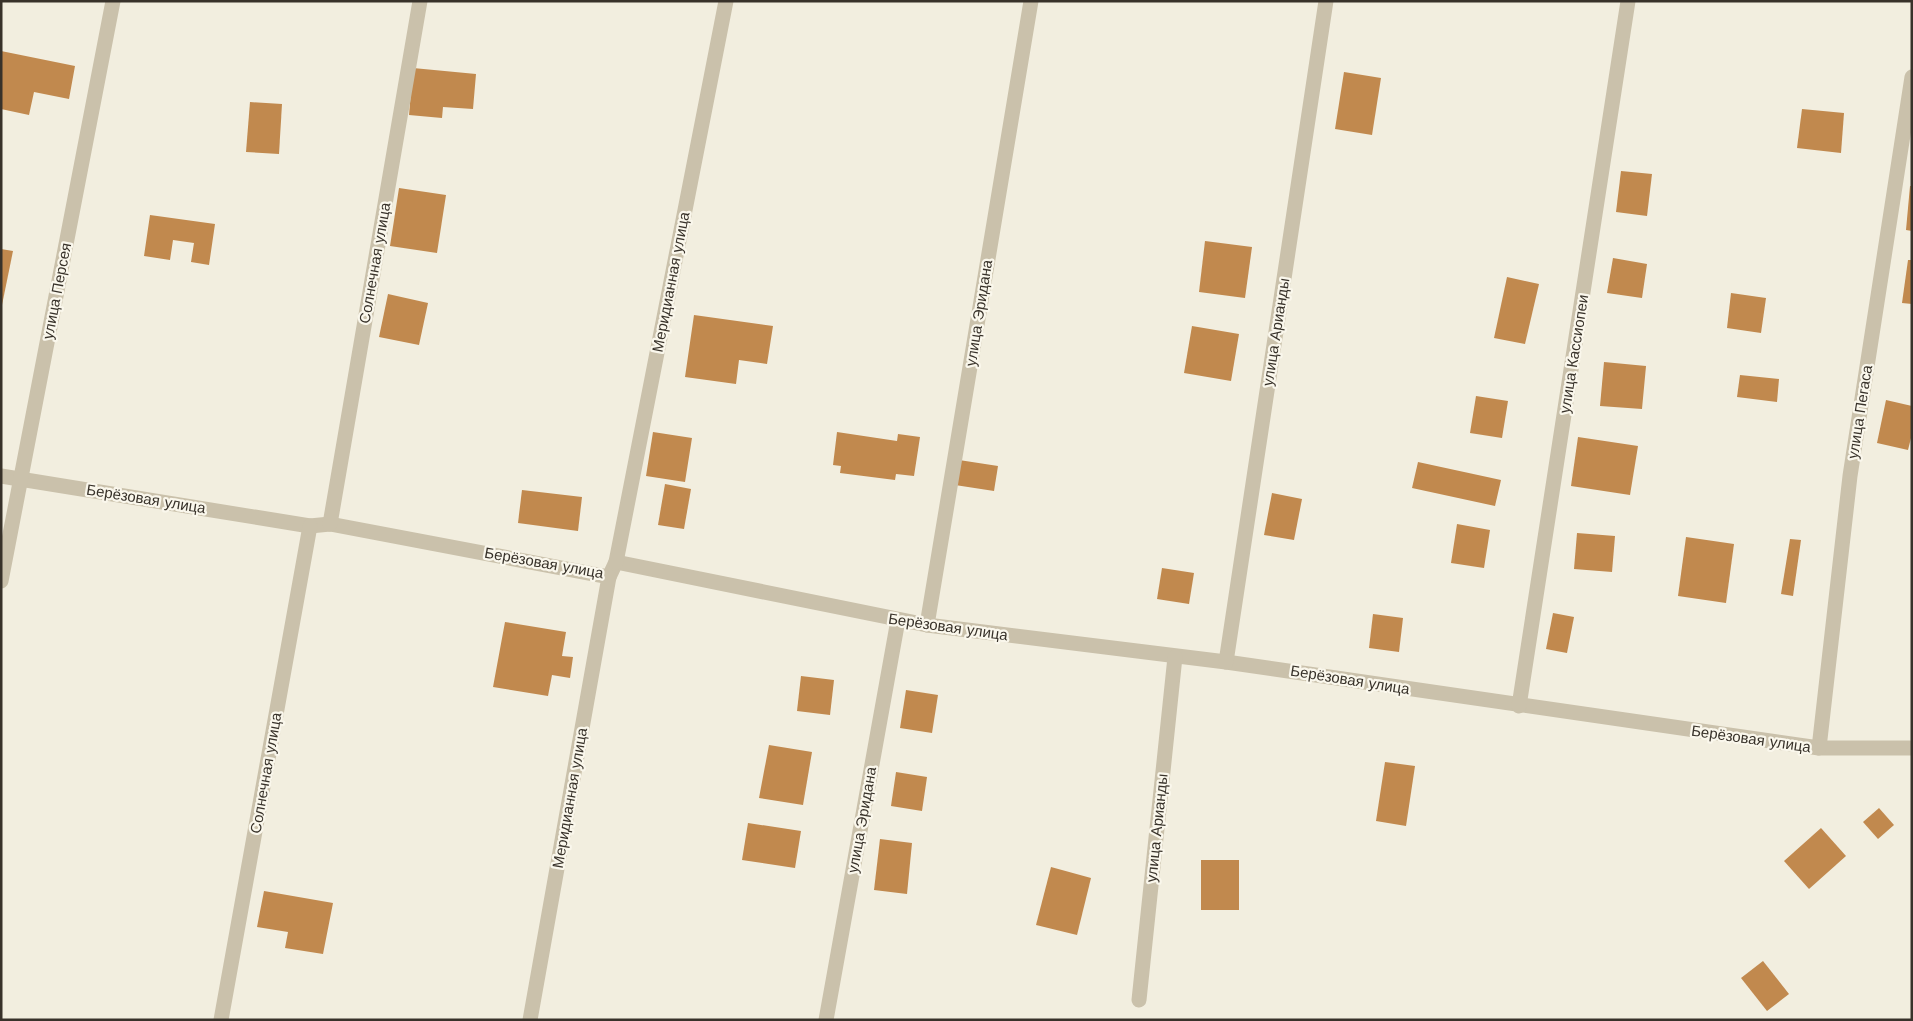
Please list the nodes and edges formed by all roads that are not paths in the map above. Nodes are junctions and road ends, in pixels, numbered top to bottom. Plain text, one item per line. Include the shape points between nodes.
1 (113, 1) edge
2 (420, 1) edge
3 (726, 1) edge
4 (1030, 1) edge
5 (1326, 1) edge
6 (1628, 1) edge
7 (1912, 77) edge
8 (1, 476) edge
9 (20, 479) junction
10 (330, 524) junction
11 (310, 526) junction
12 (616, 562) junction
13 (609, 577) junction
14 (1, 581) edge
15 (898, 620) junction
16 (927, 626) junction
17 (1175, 656) junction
18 (1226, 662) junction
19 (1519, 706) junction
20 (1818, 748) junction
21 (1912, 748) edge
22 (1139, 1000) dead end
23 (221, 1020) edge
24 (530, 1020) edge
25 (826, 1020) edge

1 - 9 street, улица Персея
2 - 10 street, Солнечная улица
3 - 12 street, Меридианная улица
4 - 16 street, улица Эридана
5 - 18 street, улица Арианды
6 - 19 street, улица Кассиопеи
7 - 20 street, улица Пегаса via 1850,476
8 - 9 street, Берёзовая улица
9 - 11 street, Берёзовая улица
9 - 14 street, улица Персея
10 - 11 street, Берёзовая улица
10 - 13 street, Берёзовая улица
11 - 23 street, Солнечная улица
12 - 13 street, Берёзовая улица
12 - 15 street, Берёзовая улица
13 - 24 street, Меридианная улица
15 - 16 street, Берёзовая улица
15 - 25 street, улица Эридана
16 - 17 street, Берёзовая улица
17 - 18 street, Берёзовая улица
17 - 22 street, улица Арианды
18 - 19 street, Берёзовая улица
19 - 20 street, Берёзовая улица
20 - 21 street, Берёзовая улица

